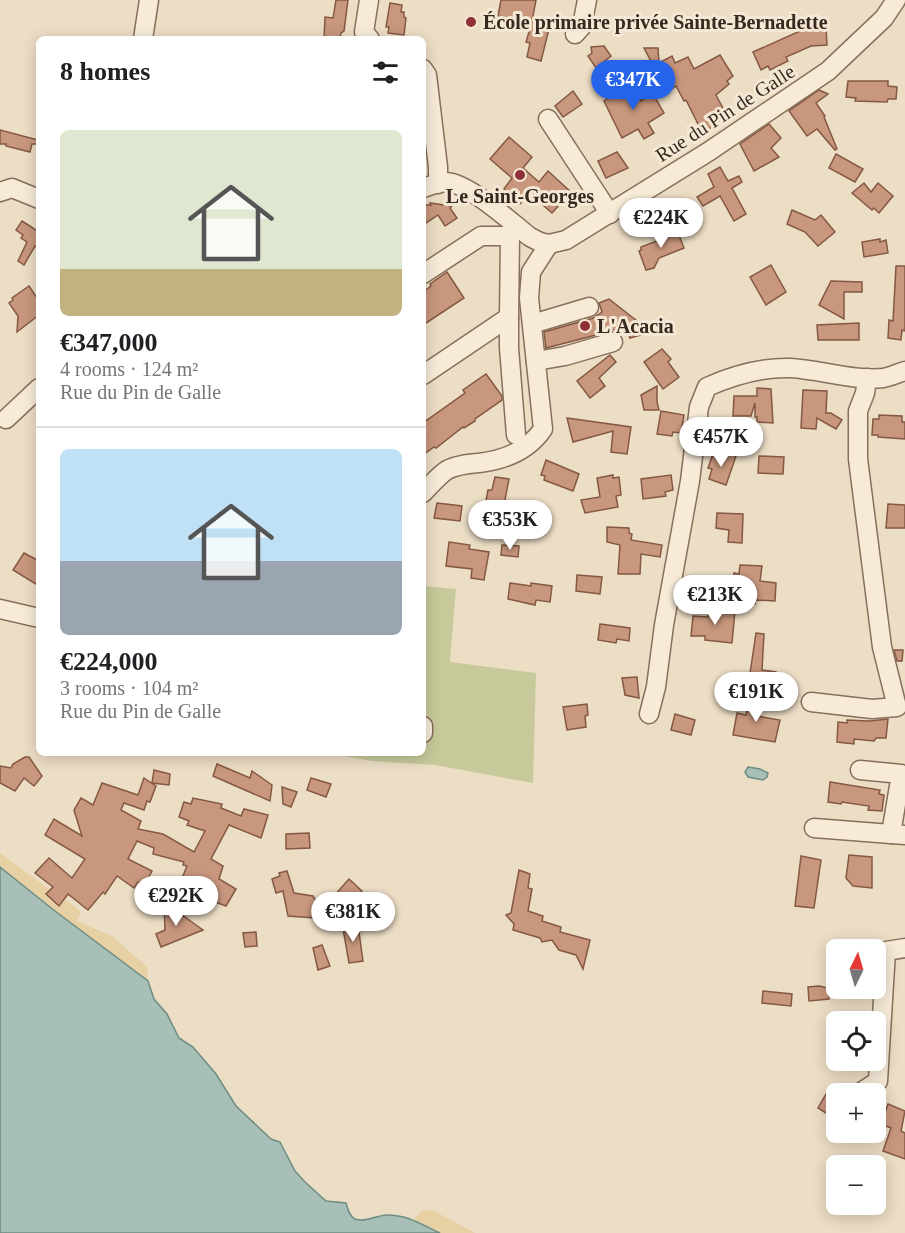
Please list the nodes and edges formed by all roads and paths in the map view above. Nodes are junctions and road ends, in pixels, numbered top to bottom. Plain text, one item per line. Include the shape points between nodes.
1 (149, 0) edge
2 (369, 0) edge
3 (587, 0) edge
4 (894, 0) edge
5 (575, 34) dead end
6 (143, 36) edge
7 (367, 36) edge
8 (426, 74) edge
9 (548, 118) dead end
10 (430, 186) edge
11 (0, 192) edge
12 (36, 198) edge
13 (610, 214) junction
14 (512, 231) junction
15 (549, 244) junction
16 (426, 272) edge
17 (589, 307) dead end
18 (509, 317) junction
19 (532, 324) junction
20 (613, 342) dead end
21 (536, 361) junction
22 (905, 371) edge
23 (426, 373) edge
24 (867, 378) junction
25 (36, 391) edge
26 (6, 419) dead end
27 (516, 435) dead end
28 (426, 491) edge
29 (0, 609) edge
30 (36, 617) edge
31 (811, 702) dead end
32 (649, 714) dead end
33 (860, 770) dead end
34 (814, 828) dead end
35 (898, 835) edge
36 (905, 948) edge
37 (875, 1083) edge

1 - 6 street
2 - 7 street via 364,32
3 - 5 street via 582,26
4 - 13 street, Rue du Pin de Galle via 884,18 821,77
8 - 10 street via 438,167
9 - 13 street
10 - 14 street via 452,183 467,189
11 - 12 street via 12,188
13 - 15 street, Rue du Pin de Galle via 566,240
14 - 15 street
14 - 16 street via 481,236
14 - 18 street
15 - 19 street via 531,272
17 - 19 street
18 - 23 street
18 - 27 street
19 - 21 street
20 - 21 street
21 - 28 street via 543,429 538,437 511,456 446,470
22 - 24 street via 885,378
24 - 31 street via 858,411 858,459 882,646 897,707 872,709
24 - 32 street via 766,368 706,387 699,407 690,481
25 - 26 street
29 - 30 street
33 - 35 street via 901,774
34 - 35 street
36 - 37 street via 886,951

